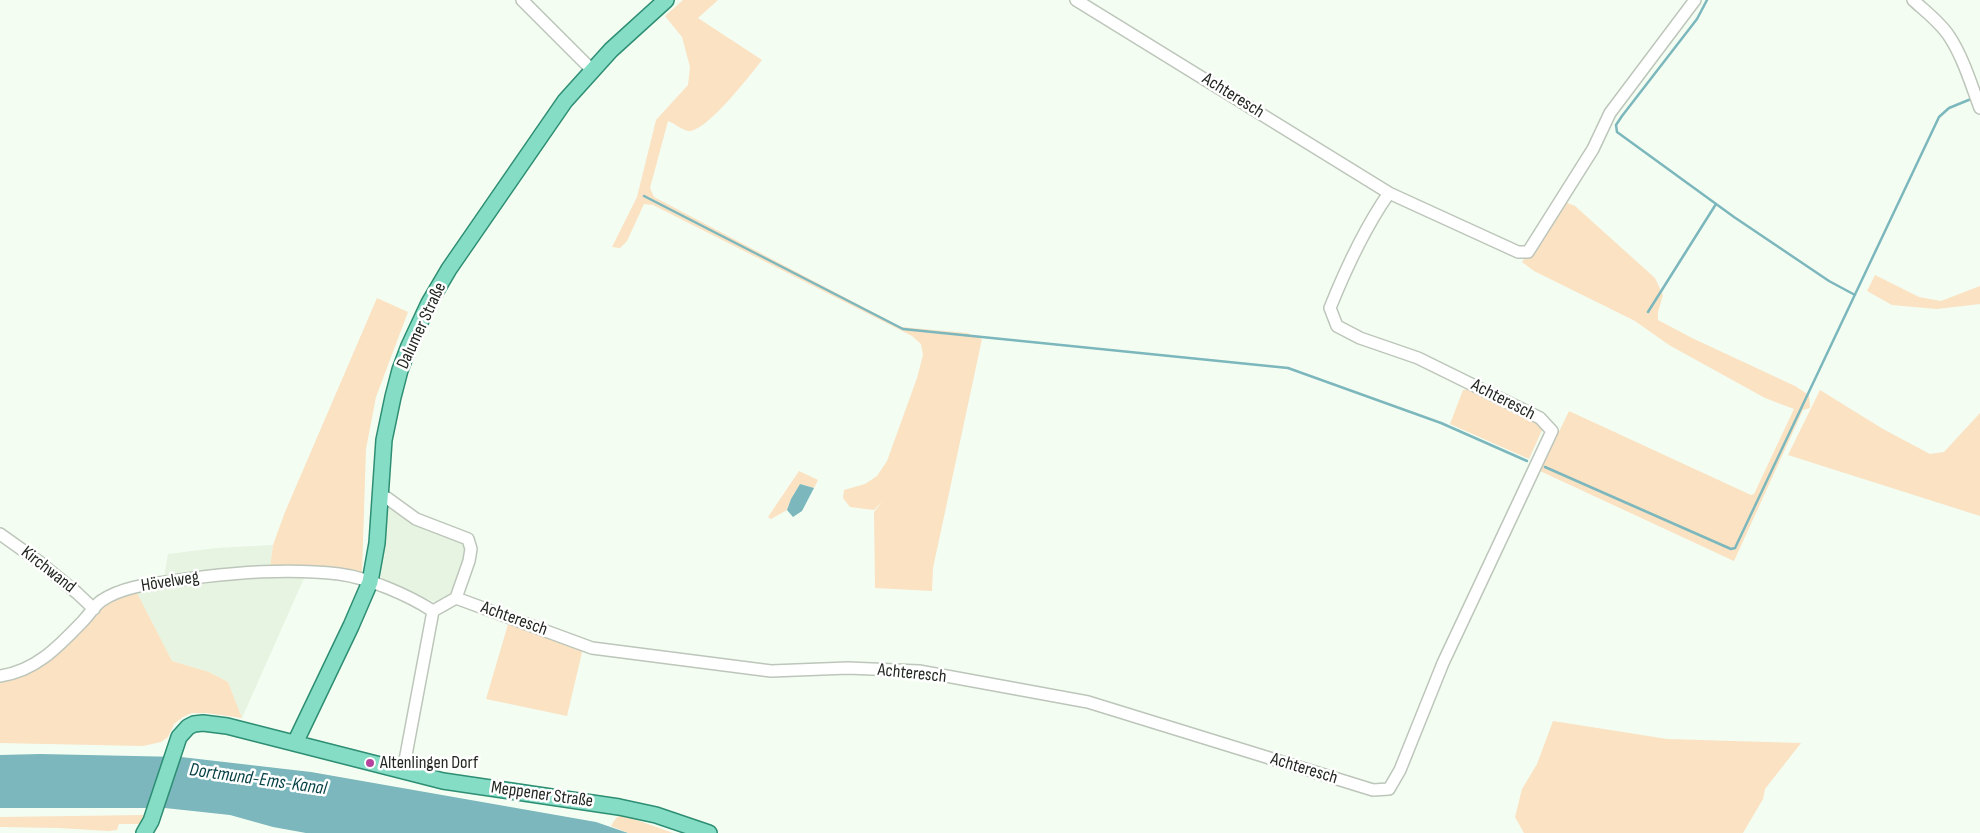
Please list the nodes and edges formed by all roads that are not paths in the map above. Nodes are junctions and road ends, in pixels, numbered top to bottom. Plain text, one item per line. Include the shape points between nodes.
1 (522, 0) edge
2 (666, 0) edge
3 (1076, 0) edge
4 (1695, 0) edge
5 (1913, 0) edge
6 (592, 70) junction
7 (1980, 108) edge
8 (1389, 193) junction
9 (380, 496) junction
10 (0, 534) edge
11 (370, 582) junction
12 (456, 598) junction
13 (94, 609) junction
14 (433, 612) junction
15 (0, 676) edge
16 (295, 743) junction
17 (403, 771) junction
18 (147, 830) edge
19 (709, 833) edge

1 - 6 street
2 - 6 main road, Dalumer Straße
3 - 8 street, Achteresch
4 - 8 street, Achteresch via 1610,113 1593,149 1528,252 1518,252
5 - 7 street via 1949,35
6 - 9 main road, Dalumer Straße via 545,128 429,303 409,346 395,388 384,440
8 - 12 street, Achteresch via 1370,221 1340,282 1330,308 1337,326 1360,338 1418,358 1540,418 1552,431 1442,663 1400,770 1389,789 1373,790 1088,702 919,671 848,668 771,671 592,648
9 - 11 main road, Dalumer Straße
9 - 12 street via 416,518 468,539 471,549 469,561
10 - 13 street, Kirchwand via 38,560
11 - 13 street, Hövelweg via 340,574 209,575 135,586 102,600
11 - 14 street
11 - 16 main road, Dalumer Straße
12 - 14 street
13 - 15 street, Hövelweg via 44,659 21,672
14 - 17 street
16 - 17 main road, Meppener Straße
16 - 18 main road, Meppener Straße via 227,726 203,723 188,727 177,743
17 - 19 main road, Meppener Straße via 443,781 619,806

